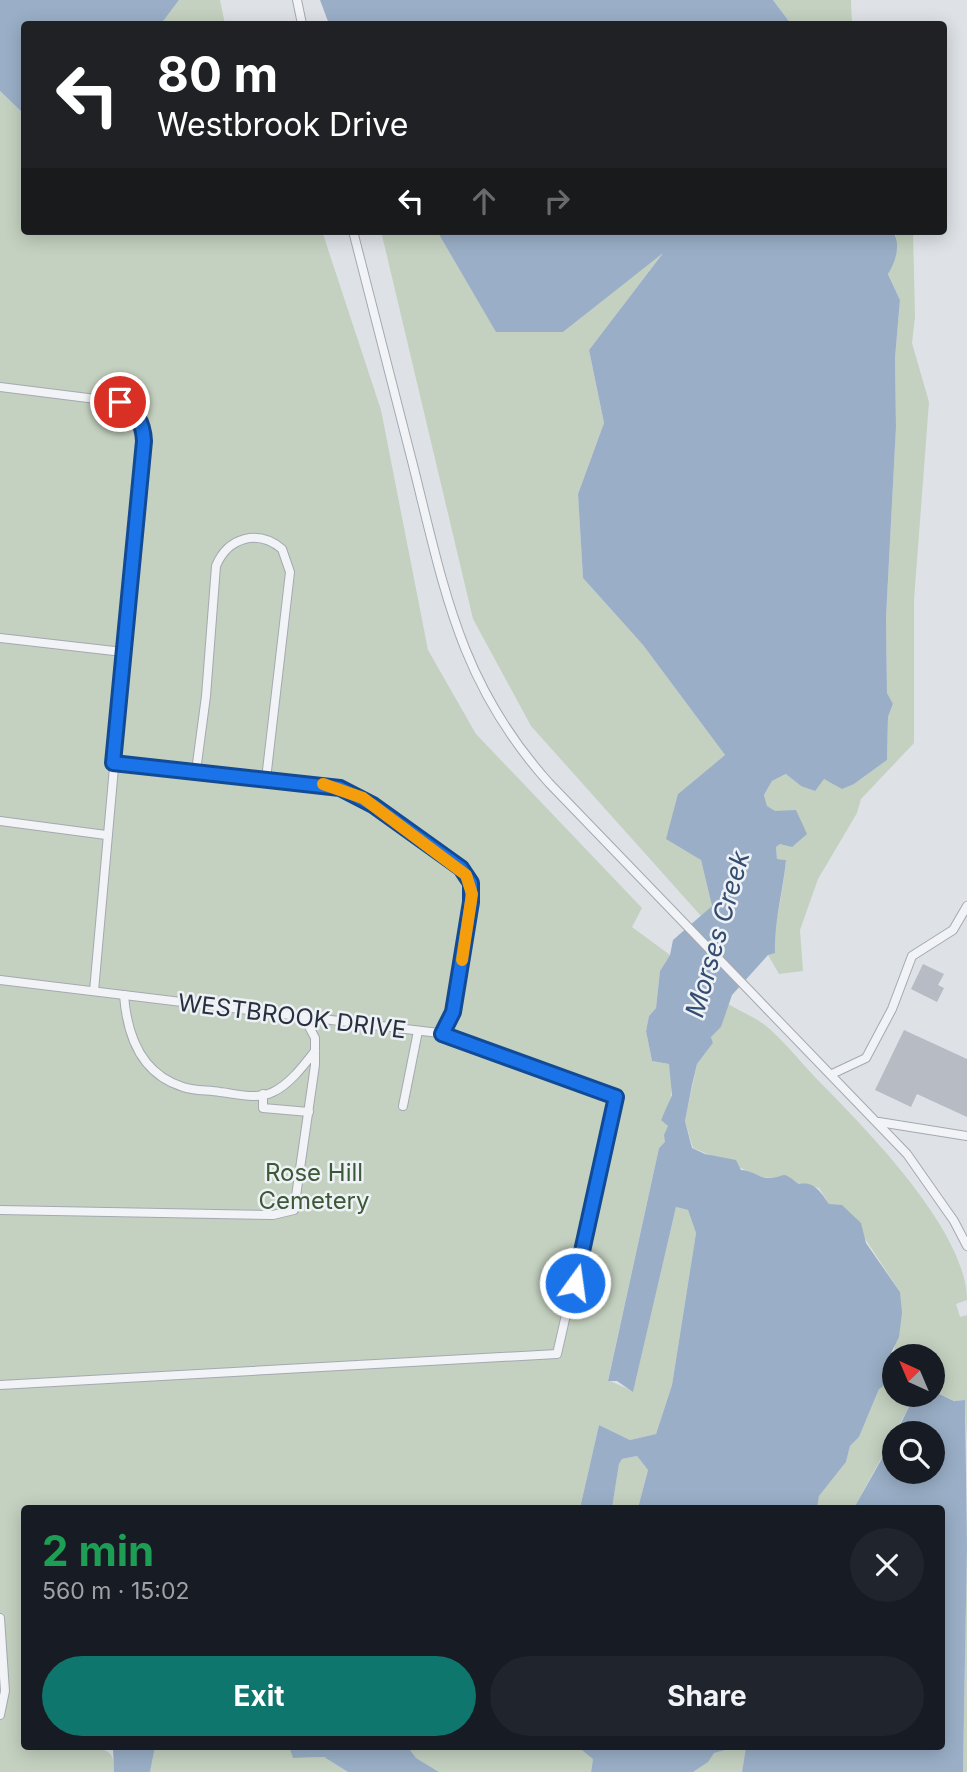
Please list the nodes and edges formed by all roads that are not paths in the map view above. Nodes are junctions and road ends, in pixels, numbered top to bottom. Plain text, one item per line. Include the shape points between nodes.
1 (297, 0) edge
2 (301, 21) edge
3 (354, 235) edge
4 (0, 387) edge
5 (0, 638) edge
6 (123, 652) junction
7 (113, 763) junction
8 (196, 771) junction
9 (266, 779) junction
10 (0, 821) edge
11 (106, 835) junction
12 (967, 905) edge
13 (0, 980) edge
14 (94, 992) junction
15 (124, 995) junction
16 (304, 1017) junction
17 (418, 1031) junction
18 (442, 1034) junction
19 (315, 1051) junction
20 (832, 1074) junction
21 (263, 1094) junction
22 (403, 1106) dead end
23 (309, 1112) junction
24 (879, 1122) junction
25 (967, 1136) edge
26 (0, 1210) edge
27 (967, 1247) edge
28 (0, 1385) edge
29 (0, 1618) edge
30 (0, 1715) edge

1 - 2 lane
3 - 20 lane via 444,587 483,694 524,755
4 - 6 lane via 109,399 129,407 141,422 144,441
5 - 6 lane
6 - 7 lane
7 - 8 lane
7 - 11 lane
8 - 9 lane
8 - 9 lane via 216,566 232,544 260,537 282,549 290,572
9 - 18 lane via 327,784 352,793 466,875 471,902 453,1012
10 - 11 lane
11 - 14 lane
12 - 20 lane via 953,930 912,956 892,1009 866,1058
13 - 14 lane, WESTBROOK DRIVE
14 - 15 lane, WESTBROOK DRIVE
15 - 16 lane, WESTBROOK DRIVE
15 - 21 lane via 132,1038 145,1064 166,1081 186,1089
16 - 17 lane, WESTBROOK DRIVE
16 - 19 lane via 315,1038
17 - 18 lane, WESTBROOK DRIVE
17 - 22 lane
18 - 28 lane, WESTBROOK DRIVE via 616,1097 557,1354
19 - 21 lane via 297,1073 273,1092
19 - 23 lane
20 - 24 lane
21 - 23 lane via 263,1108
23 - 26 lane via 294,1210 273,1215
24 - 25 lane
24 - 27 lane via 931,1186
29 - 30 lane via 5,1692

